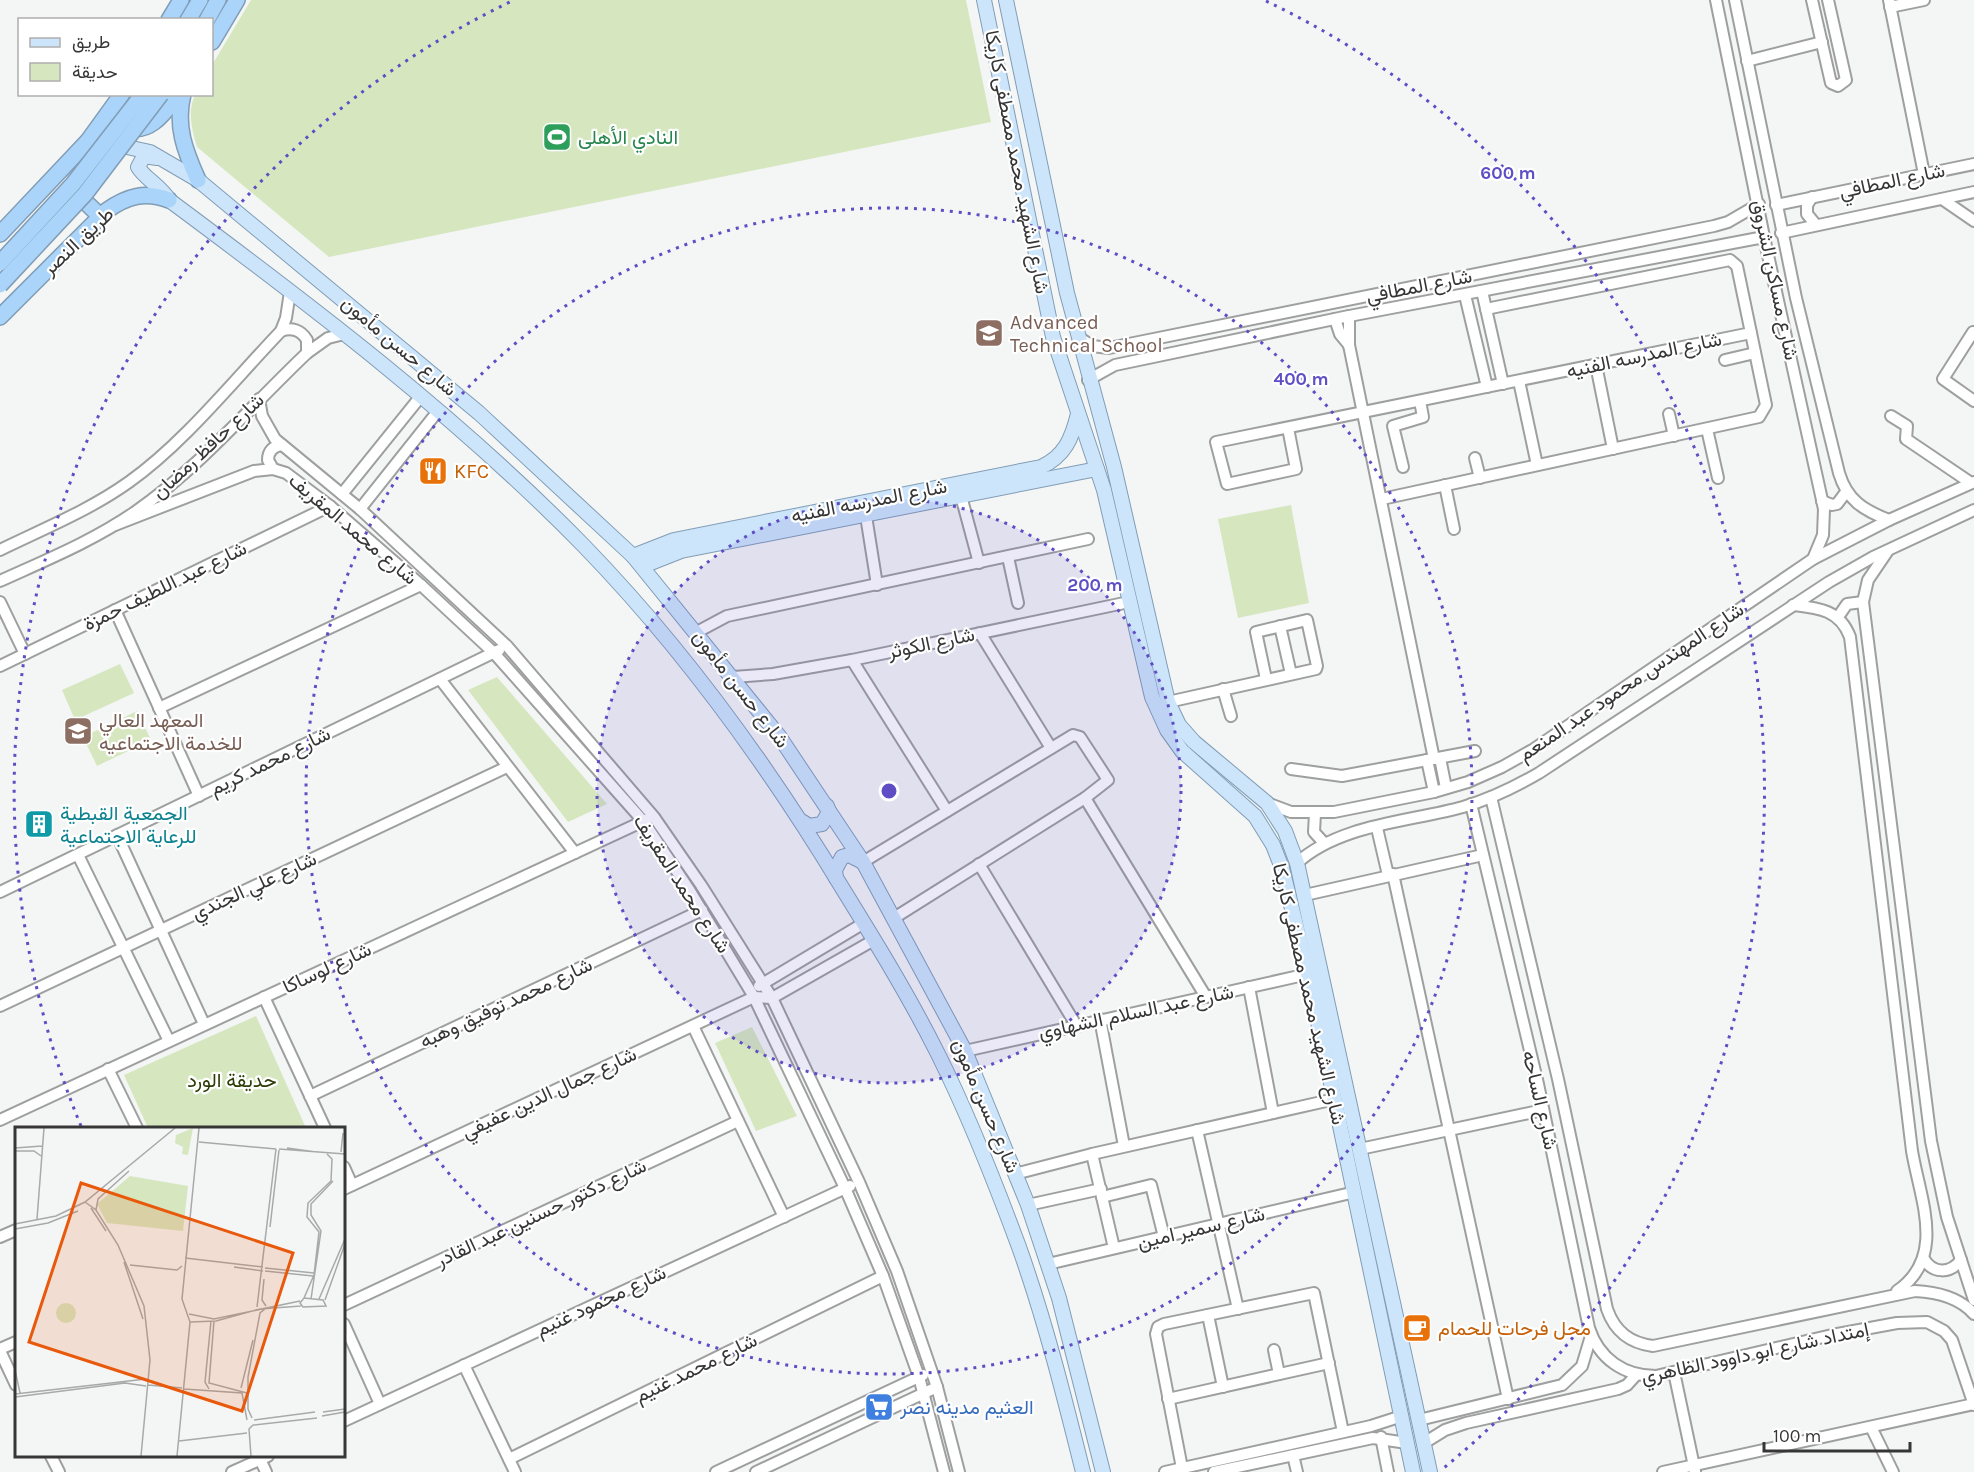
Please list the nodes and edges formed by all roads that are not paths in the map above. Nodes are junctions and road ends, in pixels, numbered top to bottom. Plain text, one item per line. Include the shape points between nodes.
1 (181, 0) edge
2 (200, 0) edge
3 (218, 0) edge
4 (237, 0) edge
5 (984, 0) edge
6 (1006, 0) edge
7 (1716, 0) edge
8 (1735, 0) edge
9 (1812, 0) edge
10 (1828, 0) edge
11 (1924, 0) edge
12 (1889, 4) edge
13 (170, 18) edge
14 (189, 18) edge
15 (208, 18) edge
16 (213, 40) edge
17 (1822, 42) junction
18 (1747, 61) junction
19 (120, 96) edge
20 (140, 96) edge
21 (159, 96) edge
22 (179, 96) edge
23 (181, 96) edge
24 (110, 110) junction
25 (83, 147) junction
26 (170, 163) junction
27 (1974, 164) edge
28 (1924, 174) junction
29 (58, 175) junction
30 (198, 180) junction
31 (1974, 192) edge
32 (1812, 197) junction
33 (1942, 199) junction
34 (170, 200) junction
35 (1759, 204) junction
36 (1776, 205) junction
37 (100, 216) junction
38 (1974, 221) edge
39 (1728, 222) junction
40 (1816, 225) junction
41 (1781, 233) junction
42 (0, 234) edge
43 (1764, 237) junction
44 (1731, 244) junction
45 (0, 263) edge
46 (0, 285) edge
47 (1482, 291) junction
48 (290, 292) junction
49 (1465, 295) junction
50 (1486, 309) junction
51 (1349, 316) junction
52 (0, 317) edge
53 (1335, 319) junction
54 (281, 331) junction
55 (1973, 332) edge
56 (1751, 333) junction
57 (344, 334) junction
58 (1077, 336) junction
59 (1349, 345) junction
60 (1120, 346) junction
61 (307, 353) junction
62 (1755, 353) junction
63 (1725, 360) dead end
64 (1124, 364) junction
65 (1596, 365) junction
66 (1088, 380) junction
67 (1519, 381) junction
68 (1503, 384) junction
69 (1487, 387) junction
70 (421, 396) junction
71 (259, 399) junction
72 (1420, 401) junction
73 (1974, 401) edge
74 (438, 411) junction
75 (1364, 412) junction
76 (1078, 414) junction
77 (1669, 414) dead end
78 (1891, 416) dead end
79 (1288, 428) junction
80 (1707, 429) junction
81 (1674, 436) junction
82 (282, 445) junction
83 (1613, 449) junction
84 (1061, 453) junction
85 (1475, 458) dead end
86 (1537, 465) junction
87 (1403, 467) dead end
88 (1097, 468) junction
89 (273, 469) junction
90 (1068, 475) junction
91 (1480, 478) junction
92 (1718, 478) dead end
93 (1973, 483) edge
94 (1445, 485) junction
95 (1846, 492) junction
96 (342, 494) junction
97 (961, 496) junction
98 (1382, 499) junction
99 (1822, 501) junction
100 (330, 506) junction
101 (360, 509) junction
102 (1974, 510) edge
103 (866, 516) junction
104 (1889, 520) junction
105 (115, 525) junction
106 (1454, 529) dead end
107 (1088, 539) dead end
108 (0, 550) edge
109 (1888, 550) junction
110 (633, 556) junction
111 (1008, 557) junction
112 (1813, 559) junction
113 (979, 563) junction
114 (643, 566) junction
115 (0, 580) edge
116 (421, 585) junction
117 (877, 585) junction
118 (0, 602) edge
119 (1129, 602) junction
120 (1863, 602) junction
121 (1018, 603) dead end
122 (1793, 605) junction
123 (115, 610) junction
124 (1838, 617) junction
125 (1280, 626) junction
126 (697, 632) junction
127 (980, 633) junction
128 (507, 646) junction
129 (494, 653) junction
130 (25, 654) junction
131 (852, 660) junction
132 (0, 666) edge
133 (1291, 674) junction
134 (733, 677) junction
135 (440, 679) junction
136 (1266, 679) junction
137 (1223, 689) junction
138 (1168, 702) junction
139 (159, 708) junction
140 (1231, 716) dead end
141 (1051, 748) junction
142 (1475, 751) dead end
143 (1434, 759) junction
144 (507, 767) junction
145 (1291, 769) dead end
146 (1446, 788) junction
147 (1434, 792) junction
148 (199, 796) junction
149 (1491, 797) junction
150 (1084, 798) junction
151 (1267, 803) junction
152 (1471, 804) junction
153 (827, 806) junction
154 (947, 811) junction
155 (1315, 813) junction
156 (1496, 816) junction
157 (649, 819) junction
158 (1475, 821) junction
159 (803, 822) junction
160 (1377, 828) junction
161 (117, 836) junction
162 (1324, 843) junction
163 (575, 853) junction
164 (78, 855) junction
165 (1483, 855) junction
166 (862, 862) junction
167 (1297, 863) junction
168 (979, 864) junction
169 (1390, 874) junction
170 (837, 878) junction
171 (0, 892) edge
172 (1305, 895) junction
173 (702, 910) junction
174 (894, 918) junction
175 (864, 923) junction
176 (161, 930) junction
177 (874, 940) junction
178 (123, 948) junction
179 (1308, 974) junction
180 (763, 983) junction
181 (1249, 987) junction
182 (264, 997) junction
183 (754, 997) junction
184 (1206, 997) junction
185 (772, 998) junction
186 (0, 1006) edge
187 (1100, 1019) junction
188 (204, 1024) junction
189 (1076, 1025) junction
190 (693, 1026) junction
191 (169, 1041) junction
192 (965, 1051) junction
193 (1552, 1056) junction
194 (1532, 1060) junction
195 (108, 1069) junction
196 (1558, 1079) junction
197 (1538, 1084) junction
198 (310, 1096) junction
199 (1335, 1099) junction
200 (1543, 1110) junction
201 (1273, 1113) junction
202 (0, 1120) edge
203 (738, 1121) junction
204 (137, 1127) edge
205 (325, 1127) edge
206 (1197, 1130) junction
207 (1450, 1130) junction
208 (1124, 1146) junction
209 (1360, 1149) junction
210 (1092, 1154) junction
211 (345, 1172) edge
212 (1015, 1174) junction
213 (859, 1182) junction
214 (348, 1187) edge
215 (845, 1188) junction
216 (1354, 1192) junction
217 (1102, 1193) junction
218 (1028, 1205) junction
219 (784, 1217) junction
220 (1218, 1224) junction
221 (15, 1230) edge
222 (0, 1237) edge
223 (1164, 1237) junction
224 (1114, 1248) junction
225 (1924, 1259) junction
226 (1961, 1260) junction
227 (1048, 1264) junction
228 (883, 1276) junction
229 (1894, 1293) junction
230 (1974, 1300) edge
231 (345, 1305) edge
232 (1238, 1309) junction
233 (1974, 1314) edge
234 (1208, 1315) junction
235 (345, 1326) edge
236 (1591, 1336) junction
237 (15, 1342) edge
238 (1653, 1346) joint
239 (0, 1350) edge
240 (1274, 1350) dead end
241 (1329, 1363) junction
242 (464, 1365) junction
243 (932, 1371) junction
244 (1674, 1372) junction
245 (1279, 1374) junction
246 (1636, 1375) junction
247 (919, 1377) junction
248 (15, 1383) edge
249 (937, 1387) junction
250 (1223, 1387) junction
251 (922, 1394) junction
252 (1168, 1399) junction
253 (1508, 1399) junction
254 (380, 1404) junction
255 (1974, 1404) edge
256 (1454, 1412) junction
257 (1402, 1416) junction
258 (345, 1420) edge
259 (1419, 1420) junction
260 (1371, 1426) junction
261 (1455, 1426) junction
262 (1871, 1427) junction
263 (1342, 1432) junction
264 (1377, 1438) junction
265 (1407, 1443) junction
266 (1424, 1443) junction
267 (1293, 1455) junction
268 (52, 1457) edge
269 (264, 1457) edge
270 (509, 1459) junction
271 (1261, 1467) edge
272 (1182, 1468) junction
273 (1695, 1469) edge
274 (1079, 1470) edge
275 (59, 1472) edge
276 (232, 1472) edge
277 (266, 1472) edge
278 (515, 1472) edge
279 (716, 1472) edge
280 (756, 1472) edge
281 (944, 1472) edge
282 (959, 1472) edge
283 (1102, 1472) edge
284 (1165, 1472) edge
285 (1214, 1472) edge
286 (1297, 1472) edge
287 (1388, 1472) edge
288 (1413, 1472) edge
289 (1431, 1472) edge
290 (1663, 1472) edge
291 (1893, 1472) edge

1 - 13 highway
2 - 14 highway
3 - 15 highway
4 - 16 highway
5 - 76 main road, شارع الشهيد محمد مصطفى كاريكا via 1048,320
6 - 58 main road, شارع الشهيد محمد مصطفى كاريكا
7 - 35 street, شارع مساكن الشروق
8 - 18 street, شارع مساكن الشروق
9 - 17 street
10 - 17 street via 1846,80 1840,85 1831,83
11 - 12 street
12 - 28 street
17 - 18 street
18 - 36 street, شارع مساكن الشروق
19 - 24 highway
20 - 45 highway, bridge via 73,184
21 - 46 highway, bridge via 84,194
22 - 24 highway via 155,122 139,128 124,126
23 - 30 highway via 179,126
24 - 25 highway
25 - 26 main road, شارع حسن مأمون via 128,145
25 - 29 highway
26 - 30 main road, شارع حسن مأمون
26 - 34 main road, شارع حسن مأمون via 147,155 138,164 139,170 158,184
27 - 28 street, شارع المطافي
28 - 32 street, شارع المطافي
29 - 37 highway
29 - 42 highway
30 - 110 main road, شارع حسن مأمون via 479,413
31 - 33 street, شارع المطافي
32 - 36 street, شارع المطافي
32 - 40 street via 1807,214
33 - 38 street
33 - 40 street, شارع المطافي
34 - 37 highway, طريق النصر via 141,194
34 - 48 main road, شارع حسن مأمون
35 - 39 street, شارع المطافي
35 - 43 street, شارع مساكن الشروق
36 - 41 street, شارع مساكن الشروق
37 - 52 highway, طريق النصر
39 - 44 street via 1735,232
39 - 60 street, شارع المطافي
40 - 41 street, شارع المطافي
41 - 95 street, شارع مساكن الشروق
43 - 44 street, شارع المطافي
43 - 99 street, شارع مساكن الشروق
44 - 47 street, شارع المطافي
47 - 49 street, شارع المطافي
47 - 50 street
48 - 54 street, شارع حافظ رمضان
48 - 57 main road, شارع حسن مأمون
49 - 51 street, شارع المطافي
49 - 69 street
50 - 56 street via 1730,260 1737,266
50 - 68 street
51 - 53 street, شارع المطافي
51 - 59 street
53 - 59 street
53 - 64 street, شارع المطافي
54 - 61 street via 299,331 307,340
54 - 108 street, شارع حافظ رمضان via 144,471 97,502
55 - 73 street via 1943,379
56 - 62 street
56 - 65 street, شارع المدرسه الفنيه
57 - 61 street, شارع حافظ رمضان via 328,338
57 - 70 main road, شارع حسن مأمون
58 - 60 street, شارع المطافي via 1098,348
58 - 66 main road, شارع الشهيد محمد مصطفى كاريكا
59 - 75 street
60 - 64 street via 1117,355
61 - 71 street, شارع حافظ رمضان
62 - 63 street
62 - 80 street via 1766,405 1762,414
64 - 66 street, شارع المطافي
65 - 67 street, شارع المدرسه الفنيه
65 - 83 street
66 - 138 main road, شارع الشهيد محمد مصطفى كاريكا via 1114,466
67 - 68 street, شارع المدرسه الفنيه
67 - 86 street
68 - 69 street, شارع المدرسه الفنيه
69 - 72 street, شارع المدرسه الفنيه
70 - 74 main road, شارع حسن مأمون
70 - 96 street
71 - 82 street, شارع محمد المقريف via 265,425
71 - 105 street, شارع حافظ رمضان via 177,479
72 - 75 street, شارع المدرسه الفنيه
72 - 87 street via 1423,417 1393,426
74 - 101 street
74 - 159 main road, شارع حسن مأمون via 534,496 617,580 705,685
75 - 79 street, شارع المدرسه الفنيه
75 - 98 street
76 - 84 main road via 1071,438
76 - 88 main road, شارع الشهيد محمد مصطفى كاريكا
77 - 81 street
78 - 93 street via 1907,426 1906,439
79 - 79 street, شارع المدرسه الفنيه via 1216,442 1225,481 1230,485 1296,469
80 - 81 street
80 - 92 street
81 - 83 street
82 - 89 street via 269,452
82 - 96 street, شارع محمد المقريف
83 - 86 street
84 - 90 main road
84 - 110 main road, شارع المدرسه الفنيه via 1041,467 674,540
85 - 91 street
86 - 91 street
88 - 90 main road, شارع المدرسه الفنيه
88 - 119 main road, شارع الشهيد محمد مصطفى كاريكا
89 - 100 street, شارع محمد المقريف via 286,472
89 - 105 street, شارع محمد المقريف via 254,471
90 - 97 main road, شارع المدرسه الفنيه
91 - 94 street
93 - 104 street, شارع المهندس محمود عبد المنعم
94 - 98 street
94 - 106 street
95 - 99 street via 1837,504
95 - 104 street via 1864,509
96 - 101 street, شارع محمد المقريف
97 - 103 main road, شارع المدرسه الفنيه
97 - 113 street
98 - 143 street
99 - 112 street, شارع مساكن الشروق via 1823,535
100 - 116 street, شارع محمد المقريف
100 - 123 street, شارع عبد اللطيف حمزة
101 - 128 street, شارع محمد المقريف
102 - 109 street, شارع المهندس محمود عبد المنعم
103 - 114 main road, شارع المدرسه الفنيه via 681,551
103 - 117 street
104 - 112 street, شارع المهندس محمود عبد المنعم
105 - 115 street, شارع حافظ رمضان
107 - 111 street
109 - 120 street via 1868,580
109 - 122 street, شارع المهندس محمود عبد المنعم
110 - 114 main road, شارع حسن مأمون
111 - 113 street
111 - 121 street
112 - 146 street, شارع المهندس محمود عبد المنعم via 1534,748 1485,775
113 - 117 street
114 - 126 main road, شارع حسن مأمون
116 - 129 street, شارع محمد المقريف
116 - 139 street
117 - 126 street via 722,618
118 - 130 street
119 - 127 street, شارع الكوثر
119 - 179 main road, شارع الشهيد محمد مصطفى كاريكا via 1152,697 1167,730 1191,760 1245,804 1273,845
120 - 124 street via 1847,604
120 - 226 street via 1931,1141 1941,1193
122 - 124 street via 1819,608
122 - 149 street, شارع المهندس محمود عبد المنعم via 1539,773
123 - 130 street, شارع عبد اللطيف حمزة
123 - 139 street
124 - 225 street via 1850,637 1912,1151 1928,1226
125 - 133 street
125 - 133 street via 1307,621 1317,666
125 - 136 street via 1256,633
126 - 134 main road, شارع حسن مأمون
127 - 131 street, شارع الكوثر
127 - 141 street
128 - 129 street, شارع محمد كريم
128 - 157 street, شارع محمد المقريف
129 - 135 street, شارع محمد كريم
129 - 157 street, شارع محمد المقريف
130 - 132 street, شارع عبد اللطيف حمزة
131 - 134 street, شارع الكوثر
131 - 154 street
133 - 136 street
134 - 153 main road, شارع حسن مأمون
135 - 144 street
135 - 148 street, شارع محمد كريم
136 - 137 street
137 - 138 street
137 - 140 street
138 - 151 main road, شارع الشهيد محمد مصطفى كاريكا via 1179,725 1194,742
139 - 148 street
141 - 150 street via 1073,735 1080,737 1109,781
141 - 154 street
142 - 143 street
143 - 145 street via 1342,776
143 - 146 street
143 - 147 street
144 - 163 street
144 - 176 street, شارع علي الجندي
146 - 147 street, شارع المهندس محمود عبد المنعم
147 - 155 street, شارع المهندس محمود عبد المنعم
148 - 161 street, شارع محمد كريم
149 - 152 street, شارع المهندس محمود عبد المنعم
149 - 156 street, شارع الساحه
150 - 168 street
150 - 184 street
151 - 155 street, شارع المهندس محمود عبد المنعم via 1291,812
151 - 167 main road, شارع الشهيد محمد مصطفى كاريكا via 1285,831
152 - 158 street, شارع الساحه
152 - 160 street, شارع المهندس محمود عبد المنعم
153 - 159 main road via 829,812 822,824 809,826
153 - 166 main road, شارع حسن مأمون
154 - 166 street
155 - 162 street via 1314,831
156 - 158 street via 1485,815
156 - 193 street, شارع الساحه
157 - 163 street, شارع لوساكا
157 - 173 street, شارع محمد المقريف
157 - 180 street, شارع محمد المقريف
158 - 165 street, شارع الساحه
159 - 170 main road, شارع حسن مأمون
160 - 162 street, شارع المهندس محمود عبد المنعم
160 - 169 street
161 - 164 street, شارع محمد كريم
161 - 176 street
162 - 167 street, شارع المهندس محمود عبد المنعم
163 - 182 street, شارع لوساكا
164 - 171 street, شارع محمد كريم
164 - 178 street
165 - 169 street
165 - 194 street, شارع الساحه
166 - 170 main road via 849,855 842,857 835,870
166 - 174 main road, شارع حسن مأمون
167 - 172 main road, شارع الشهيد محمد مصطفى كاريكا
168 - 174 street
168 - 189 street
169 - 172 street
169 - 207 street
170 - 175 main road, شارع حسن مأمون
172 - 209 main road, شارع الشهيد محمد مصطفى كاريكا
173 - 183 street, شارع محمد المقريف
173 - 198 street, شارع محمد توفيق وهبه
174 - 192 main road, شارع حسن مأمون
175 - 177 main road, شارع حسن مأمون
175 - 180 street
176 - 178 street, شارع علي الجندي
176 - 188 street
177 - 185 street
177 - 274 main road, شارع حسن مأمون via 938,1055 983,1157 1038,1302
178 - 186 street, شارع علي الجندي
178 - 191 street
179 - 181 street, شارع عبد السلام الشهاوي
179 - 199 main road, شارع الشهيد محمد مصطفى كاريكا
180 - 183 street
180 - 185 street, شارع محمد المقريف
181 - 184 street, شارع عبد السلام الشهاوي
181 - 201 street
182 - 188 street, شارع لوساكا
182 - 198 street
183 - 185 street, شارع جمال الدين عفيفي
183 - 190 street, شارع جمال الدين عفيفي
183 - 215 street, شارع محمد المقريف
184 - 187 street, شارع عبد السلام الشهاوي
185 - 213 street, شارع محمد المقريف
187 - 189 street, شارع عبد السلام الشهاوي
187 - 208 street
188 - 191 street, شارع لوساكا
189 - 192 street, شارع عبد السلام الشهاوي
190 - 203 street
190 - 214 street, شارع جمال الدين عفيفي
191 - 195 street, شارع لوساكا
192 - 212 main road, شارع حسن مأمون
193 - 194 street
193 - 196 street, شارع الساحه
194 - 197 street, شارع الساحه
195 - 202 street, شارع لوساكا
195 - 204 street
196 - 197 street
196 - 238 street, شارع الساحه via 1610,1317 1630,1340
197 - 200 street, شارع الساحه
198 - 205 street
199 - 201 street
199 - 216 main road, شارع الشهيد محمد مصطفى كاريكا
200 - 207 street
200 - 236 street, شارع الساحه
201 - 206 street
203 - 219 street
203 - 231 street, شارع دكتور حسنين عبد القادر
206 - 208 street
206 - 220 street
207 - 209 street
207 - 253 street
208 - 210 street
209 - 259 main road, شارع الشهيد محمد مصطفى كاريكا
210 - 212 street
210 - 217 street
211 - 214 street
212 - 218 main road, شارع حسن مأمون
213 - 215 street, شارع محمود غنيم
213 - 243 street, شارع محمد المقريف via 897,1271
215 - 219 street, شارع محمود غنيم
215 - 228 street, شارع محمد المقريف
216 - 220 street, شارع سمير امين
216 - 257 main road, شارع الشهيد محمد مصطفى كاريكا
217 - 218 street
217 - 223 street via 1151,1185
217 - 224 street
218 - 227 main road, شارع حسن مأمون
219 - 242 street, شارع محمود غنيم
220 - 223 street, شارع سمير امين
220 - 232 street
221 - 222 street
223 - 224 street, شارع سمير امين
224 - 227 street, شارع سمير امين
225 - 226 street via 1939,1271 1954,1268
225 - 229 street via 1914,1276
226 - 230 street
227 - 283 main road, شارع حسن مأمون
228 - 247 street, شارع محمد المقريف
228 - 270 street, شارع محمد غنيم
229 - 233 street, إمتداد شارع ابو داوود الظاهري via 1935,1293 1963,1304
229 - 238 street, إمتداد شارع ابو داوود الظاهري
232 - 234 street
232 - 241 street via 1314,1293
234 - 250 street
234 - 252 street via 1164,1324 1156,1330
235 - 254 street
236 - 246 street, شارع الساحه via 1611,1362
236 - 253 street via 1586,1358 1569,1380
237 - 239 street
239 - 248 street
240 - 245 street
241 - 245 street
241 - 263 street
242 - 254 street, شارع محمود غنيم
242 - 270 street
243 - 247 street
243 - 249 street, شارع محمد المقريف
244 - 246 street, إمتداد شارع ابو داوود الظاهري
244 - 255 street, إمتداد شارع ابو داوود الظاهري via 1832,1335 1897,1323 1927,1322 1952,1340
244 - 273 street
245 - 250 street
246 - 261 street, إمتداد شارع ابو داوود الظاهري via 1618,1389
247 - 251 street, شارع محمد المقريف
247 - 279 street
249 - 251 street
249 - 282 street, شارع محمد المقريف
250 - 252 street
251 - 280 street
251 - 281 street, شارع محمد المقريف
252 - 272 street
253 - 256 street
254 - 258 street, شارع محمود غنيم
255 - 262 street
256 - 259 street
256 - 261 street via 1451,1420
257 - 260 street
257 - 265 main road, شارع الشهيد محمد مصطفى كاريكا
259 - 266 main road, شارع الشهيد محمد مصطفى كاريكا
260 - 263 street
260 - 264 street
261 - 266 street, إمتداد شارع ابو داوود الظاهري
262 - 273 street
262 - 291 street
263 - 272 street
264 - 265 street
264 - 267 street
264 - 287 street
265 - 288 main road, شارع الشهيد محمد مصطفى كاريكا
266 - 289 main road, شارع الشهيد محمد مصطفى كاريكا
267 - 271 street
267 - 286 street
268 - 275 street
269 - 276 street
269 - 277 street
270 - 278 street
271 - 285 street
272 - 284 street
273 - 290 street

